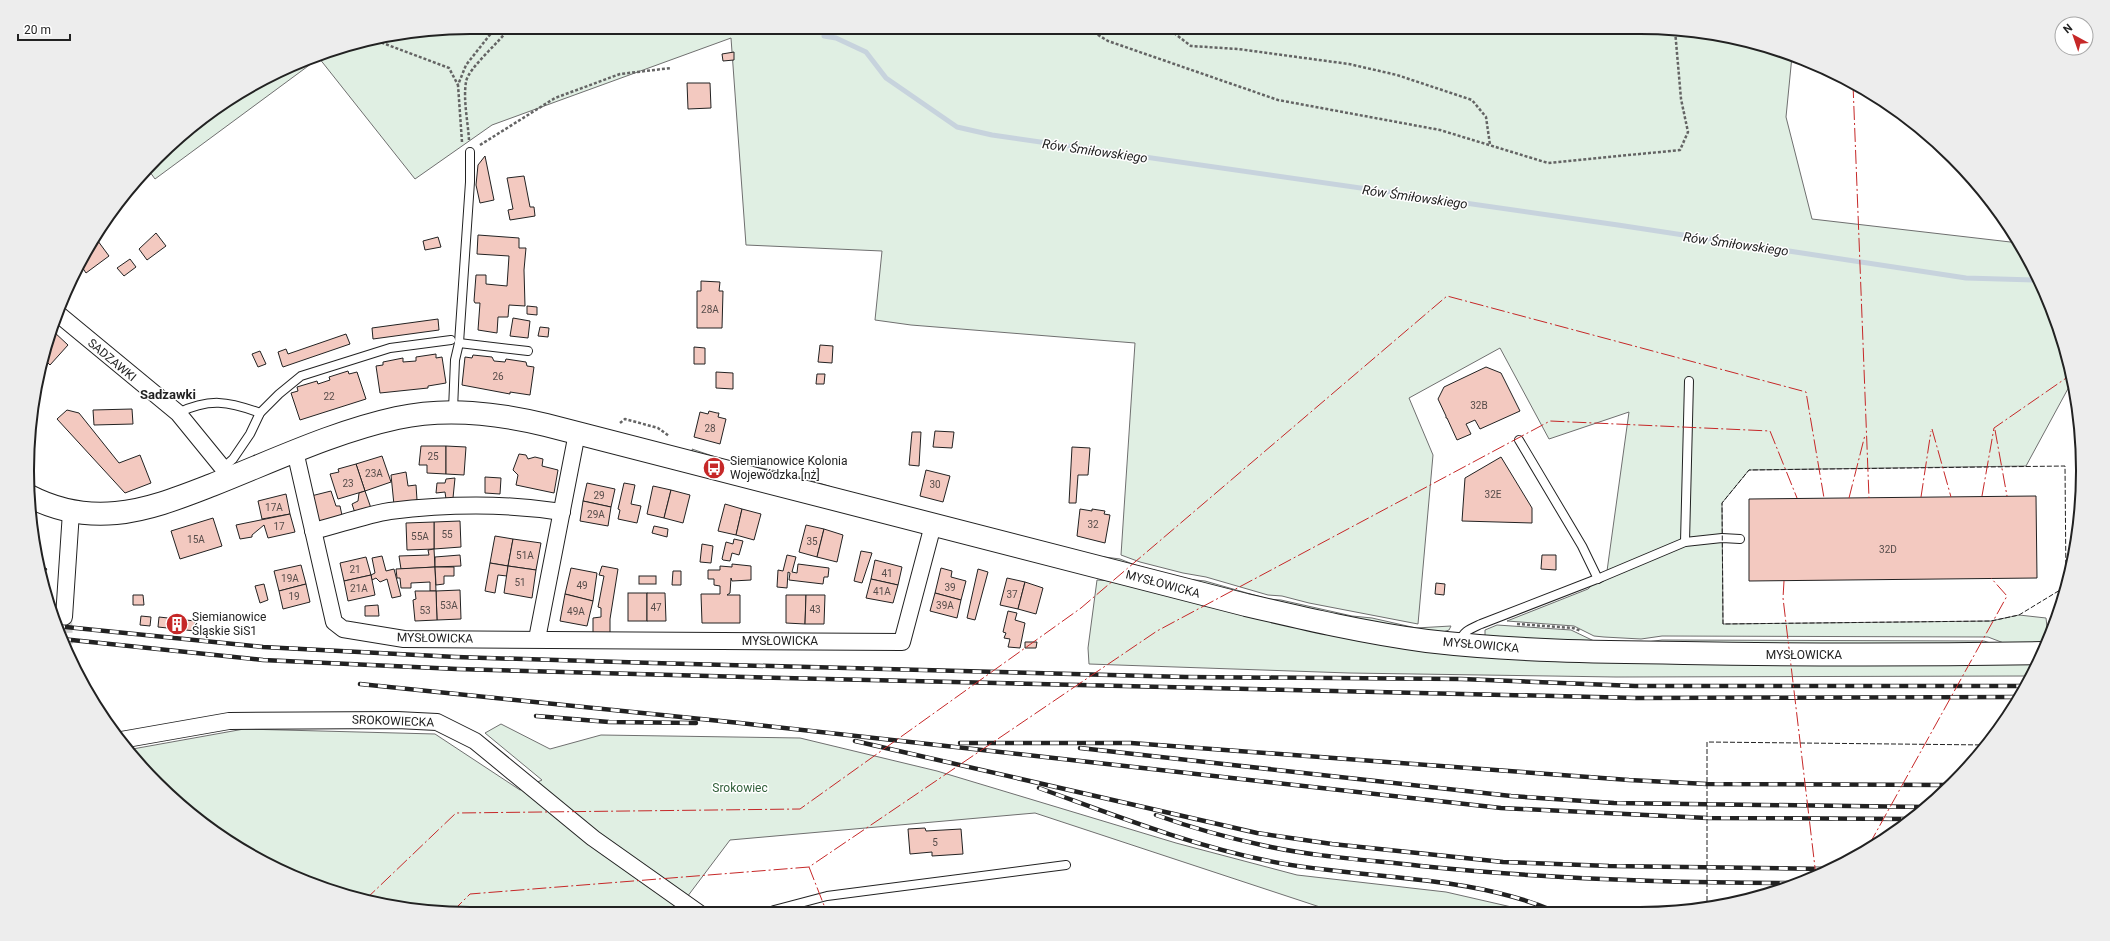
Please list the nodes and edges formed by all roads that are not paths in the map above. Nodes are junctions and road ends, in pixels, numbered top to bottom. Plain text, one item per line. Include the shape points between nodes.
1 (470, 152) road end
2 (62, 317) edge
3 (451, 340) dead end
4 (459, 343) junction
5 (528, 351) dead end
6 (1689, 381) dead end
7 (453, 412) junction
8 (178, 413) junction
9 (260, 413) junction
10 (577, 433) junction
11 (1519, 440) dead end
12 (295, 451) junction
13 (227, 473) junction
14 (35, 499) edge
15 (70, 512) junction
16 (562, 512) junction
17 (933, 525) junction
18 (313, 531) junction
19 (1740, 539) dead end
20 (1685, 542) junction
21 (1598, 579) junction
22 (64, 617) tunnel mouth
23 (537, 639) junction
24 (1459, 644) junction
25 (2036, 653) edge
26 (126, 739) edge
27 (1066, 864) dead end
28 (691, 907) edge
29 (785, 907) edge

1 - 4 lane
2 - 8 street, SADZAWKI
3 - 9 lane via 386,349 301,376
4 - 5 lane
4 - 7 lane via 455,360
6 - 20 lane
7 - 10 street, MYSŁOWICKA via 500,416
7 - 12 street, MYSŁOWICKA via 397,418
8 - 9 lane via 193,406 222,402
8 - 13 street, SADZAWKI
9 - 13 lane
10 - 16 street
10 - 17 street, MYSŁOWICKA
11 - 21 lane via 1582,546
12 - 13 street, MYSŁOWICKA
12 - 18 street, MYSŁOWICKA
13 - 15 street, MYSŁOWICKA via 142,509 94,514
14 - 15 street, MYSŁOWICKA
15 - 22 street
16 - 18 street via 519,506 486,505 390,512
16 - 23 street
17 - 23 street, MYSŁOWICKA via 902,642
17 - 24 street, MYSŁOWICKA via 1293,616 1370,632
18 - 23 street, MYSŁOWICKA via 334,622 343,629 404,638
19 - 20 lane
20 - 21 lane
21 - 24 lane via 1481,624 1462,635
24 - 25 street, MYSŁOWICKA via 1624,652 1795,655
26 - 28 street, SROKOWIECKA via 229,721 437,722 476,741 593,838
27 - 29 lane via 827,896

